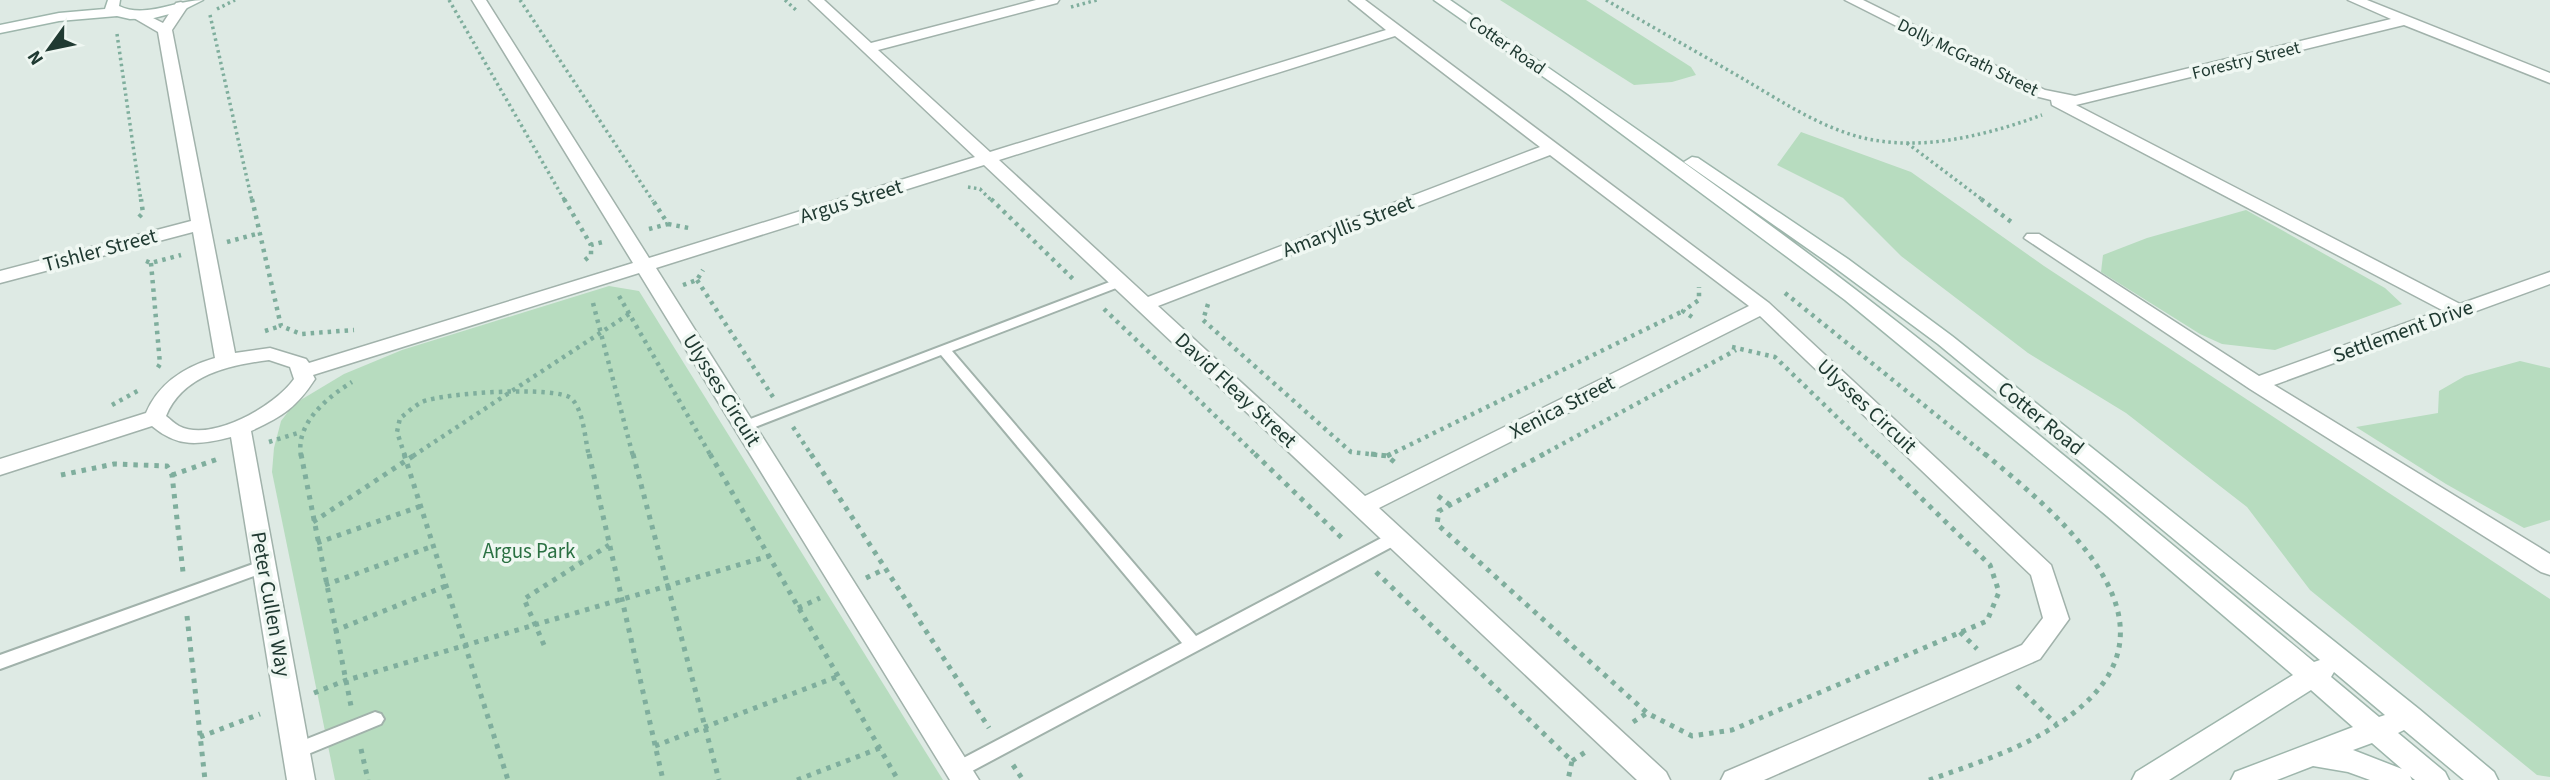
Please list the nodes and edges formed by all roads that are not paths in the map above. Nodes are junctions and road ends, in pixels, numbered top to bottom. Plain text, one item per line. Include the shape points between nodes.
1 (196, 0) edge
2 (480, 0) edge
3 (816, 0) edge
4 (1356, 0) edge
5 (1441, 0) edge
6 (1852, 0) edge
7 (2355, 0) edge
8 (114, 4) edge
9 (1055, 5) edge
10 (181, 6) junction
11 (134, 14) junction
12 (2405, 20) junction
13 (0, 29) edge
14 (165, 30) junction
15 (1397, 31) junction
16 (867, 48) junction
17 (2550, 78) edge
18 (1573, 91) junction
19 (2040, 93) junction
20 (2086, 100) joint
21 (1552, 148) junction
22 (987, 159) junction
23 (201, 224) junction
24 (2033, 238) road end
25 (645, 265) junction
26 (0, 277) edge
27 (2550, 278) edge
28 (1120, 282) junction
29 (1144, 305) junction
30 (1762, 307) junction
31 (2458, 311) junction
32 (944, 350) junction
33 (226, 361) junction
34 (305, 371) junction
35 (2257, 384) junction
36 (155, 418) junction
37 (745, 426) junction
38 (240, 428) junction
39 (0, 467) edge
40 (1362, 507) junction
41 (1395, 538) junction
42 (264, 566) junction
43 (2550, 566) edge
44 (1194, 645) junction
45 (2339, 659) junction
46 (0, 662) edge
47 (2311, 677) junction
48 (2409, 717) junction
49 (374, 719) dead end
50 (2376, 731) junction
51 (296, 751) junction
52 (2310, 756) junction
53 (962, 775) edge
54 (301, 780) edge
55 (1656, 780) edge
56 (1735, 780) edge
57 (2146, 780) edge
58 (2245, 780) edge
59 (2398, 780) edge
60 (2435, 780) edge
61 (2484, 780) edge

1 - 10 street
2 - 25 street, Ulysses Circuit
3 - 16 street, David Fleay Street
4 - 15 street, Ulysses Circuit
5 - 18 street, Cotter Road
6 - 19 street, Dolly McGrath Street
7 - 12 street
8 - 11 street
8 - 13 street
9 - 16 street
10 - 11 street
10 - 14 street
11 - 14 street
12 - 17 street
12 - 20 street, Forestry Street
14 - 23 street
15 - 21 street, Ulysses Circuit
15 - 22 street, Argus Street
16 - 22 street, David Fleay Street
18 - 45 street, Cotter Road via 1755,203 1894,302
18 - 47 street, Cotter Road via 1852,296
19 - 20 street, Dolly McGrath Street
19 - 31 street
21 - 29 street, Amaryllis Street
21 - 30 street, Ulysses Circuit
22 - 25 street, Argus Street
22 - 28 street, David Fleay Street
23 - 26 street, Tishler Street
23 - 33 street
24 - 35 street
25 - 34 street, Argus Street
25 - 37 street, Ulysses Circuit
27 - 31 street, Settlement Drive
28 - 29 street, David Fleay Street
28 - 32 lane
29 - 40 street, David Fleay Street
30 - 40 street, Xenica Street
30 - 56 street, Ulysses Circuit via 2042,571 2056,619 2031,652
31 - 35 street, Settlement Drive
32 - 37 lane
32 - 44 lane
33 - 34 street via 288,356
33 - 36 street via 175,387 158,406
34 - 38 street via 296,395
35 - 43 street
36 - 38 street via 161,428 174,434 193,436
36 - 39 street
37 - 53 street, Ulysses Circuit
38 - 42 street, Peter Cullen Way
40 - 41 street, David Fleay Street
41 - 44 lane
41 - 55 street, David Fleay Street
42 - 46 lane
42 - 51 street, Peter Cullen Way
44 - 53 lane via 1001,747
45 - 47 street
45 - 48 street, Cotter Road
47 - 50 street, Cotter Road
47 - 57 street
48 - 50 street
48 - 61 street, Cotter Road
49 - 51 lane
50 - 52 street
50 - 60 street, Cotter Road
51 - 54 street, Peter Cullen Way
52 - 58 street
52 - 59 street via 2333,756

